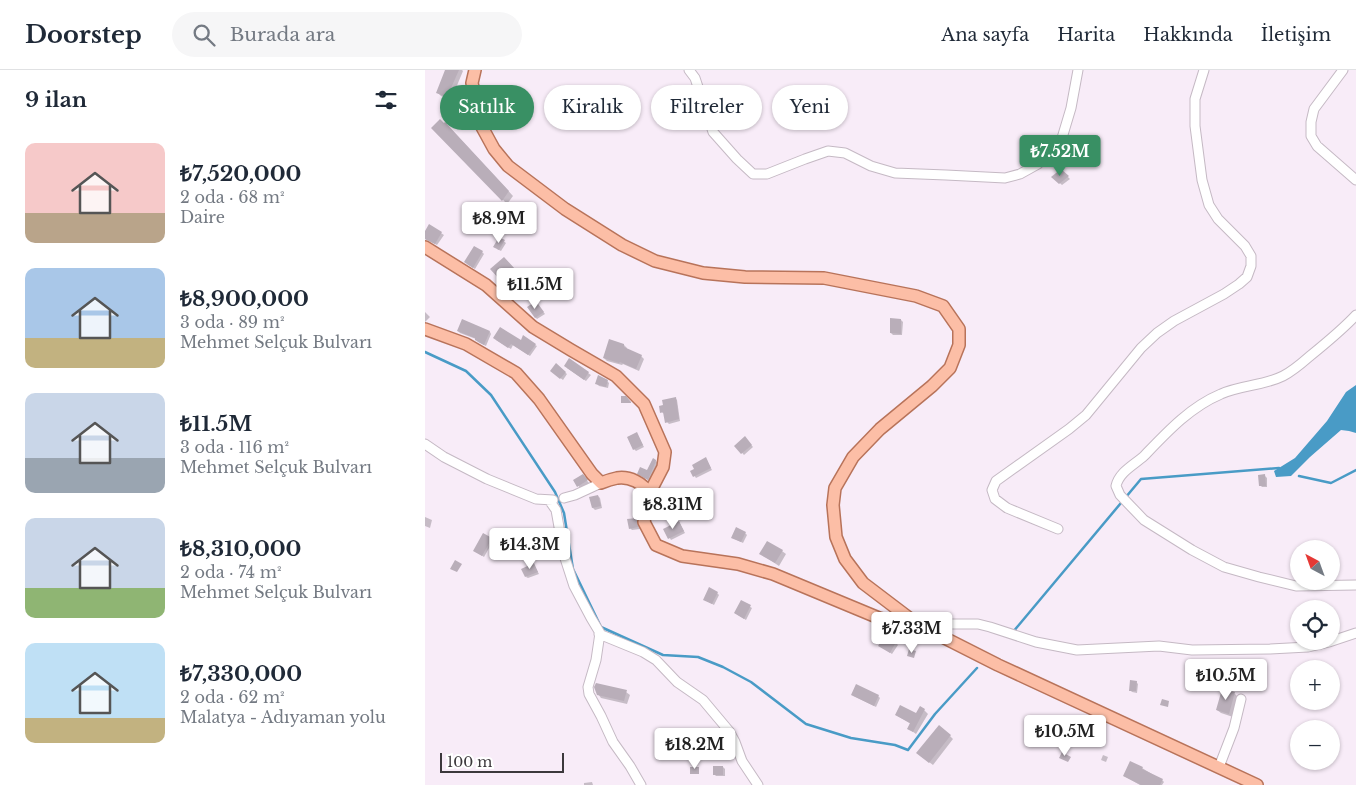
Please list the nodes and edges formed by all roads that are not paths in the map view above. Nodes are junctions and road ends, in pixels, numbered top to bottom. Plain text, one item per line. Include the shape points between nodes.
1 (475, 70) edge
2 (689, 70) edge
3 (1078, 70) edge
4 (1204, 70) edge
5 (1343, 70) edge
6 (1356, 180) edge
7 (425, 247) edge
8 (1356, 315) edge
9 (425, 329) edge
10 (425, 444) edge
11 (601, 483) junction
12 (649, 494) junction
13 (556, 500) junction
14 (1058, 529) dead end
15 (1356, 585) edge
16 (917, 624) junction
17 (599, 634) junction
18 (1355, 634) edge
19 (1241, 699) dead end
20 (1219, 767) junction
21 (641, 785) edge
22 (758, 785) edge
23 (1257, 785) edge

1 - 16 main road via 472,83 482,127 508,166 565,209 622,245 655,261 703,273 824,278 916,296 943,306 959,329 959,345 950,368 880,429 853,458 835,488 833,506 836,537 845,559 863,583
2 - 3 street via 695,78 713,132 753,174 767,174 828,150 845,152 871,166 895,173 1005,178 1038,164 1061,138
4 - 14 street via 1195,99 1202,180 1209,205 1245,246 1251,256 1251,266 1247,277 1239,284 1157,333 1086,415 996,481 992,490 995,499 1007,508
5 - 6 street via 1314,109 1311,136 1317,146
7 - 12 main road via 487,285 533,326 617,376 644,404 665,452 663,467
8 - 15 street via 1284,376 1221,393 1197,406 1118,480 1116,486 1144,520 1224,567 1296,586
9 - 11 main road via 466,344 517,373
10 - 13 street via 487,479 536,499
11 - 12 main road via 618,478 635,480
11 - 13 street via 575,496
12 - 16 main road via 644,522 657,545 682,556 738,564 773,574 879,618
13 - 17 street via 564,555 574,586
16 - 18 street via 978,624 1036,642 1077,650 1159,646 1193,650 1270,649 1308,646
16 - 20 main road
17 - 21 street via 589,694 613,742
17 - 22 street via 656,660 677,682 703,700 729,731 742,761
19 - 20 street
20 - 23 main road

